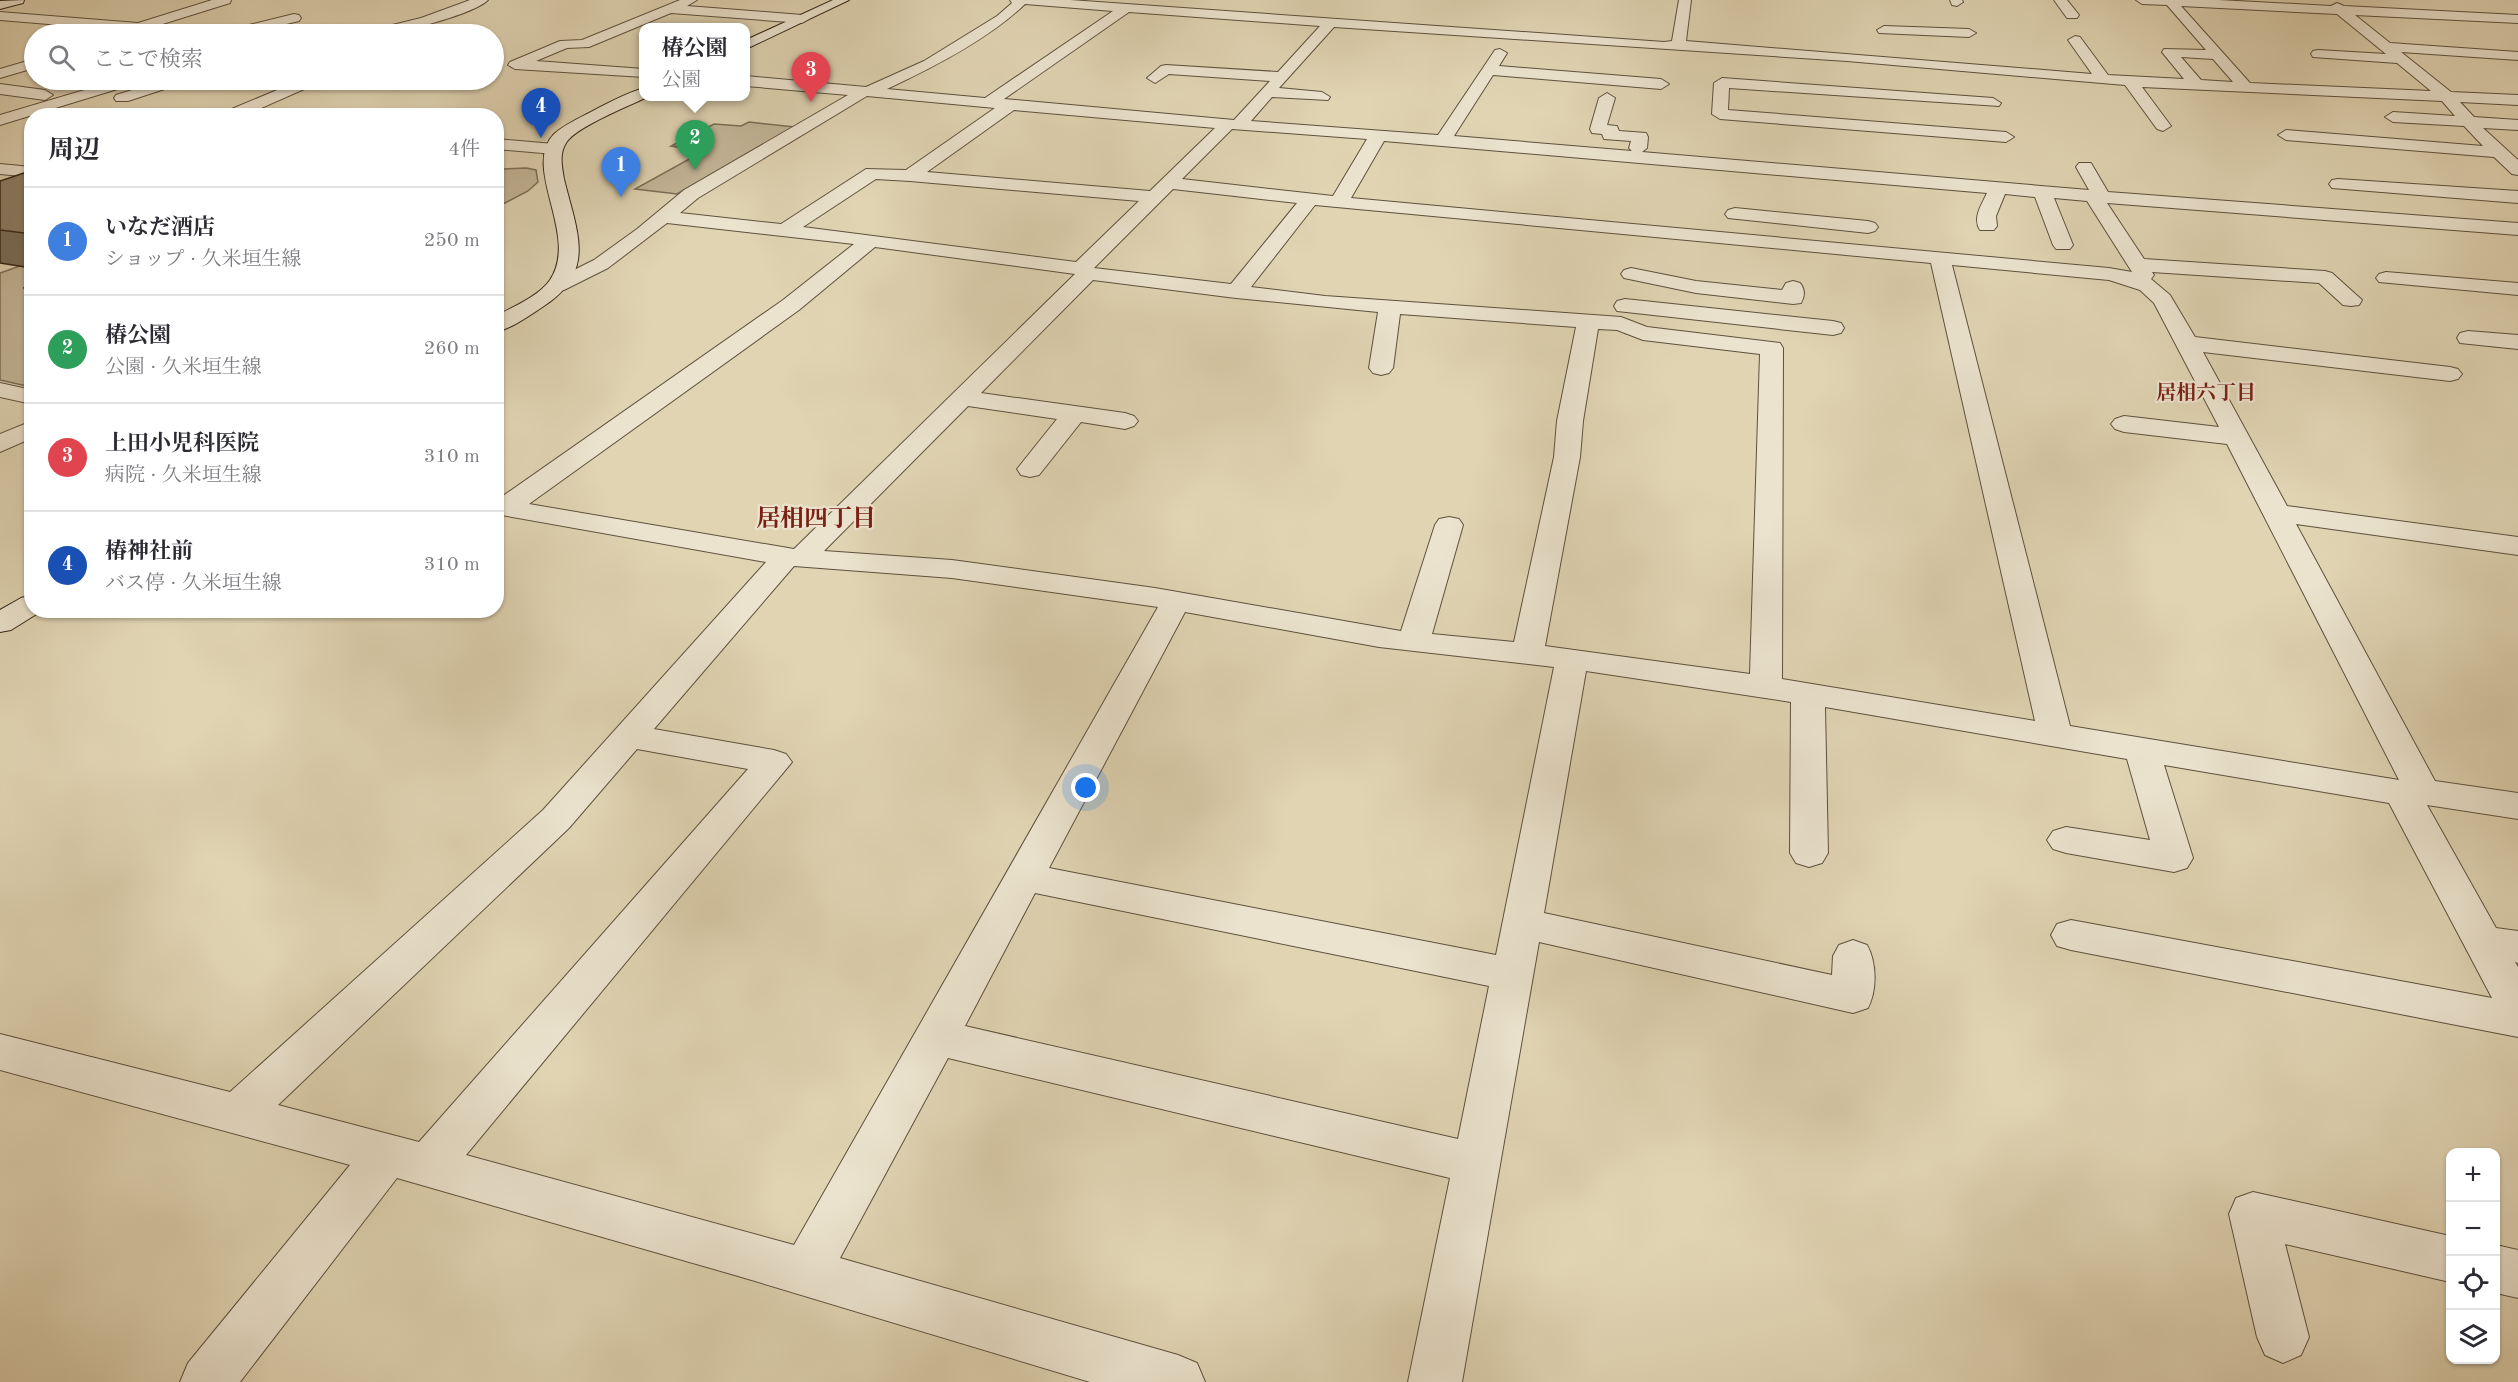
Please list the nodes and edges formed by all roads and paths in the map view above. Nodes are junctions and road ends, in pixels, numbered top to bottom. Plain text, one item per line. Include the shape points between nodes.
1 (18, 0) edge
2 (217, 0) edge
3 (224, 0) edge
4 (482, 0) edge
5 (691, 0) edge
6 (843, 0) edge
7 (1016, 0) edge
8 (1021, 0) edge
9 (1163, 0) edge
10 (1685, 0) edge
11 (2060, 0) edge
12 (2142, 0) edge
13 (2329, 0) edge
14 (2171, 2) junction
15 (2220, 2) edge
16 (0, 4) edge
17 (1126, 8) junction
18 (669, 9) junction
19 (1151, 9) junction
20 (1347, 9) dead end
21 (2342, 11) junction
22 (1471, 14) dead end
23 (2072, 15) dead end
24 (0, 16) edge
25 (294, 18) dead end
26 (802, 19) junction
27 (2518, 20) edge
28 (1334, 22) junction
29 (256, 23) dead end
30 (364, 23) dead end
31 (100, 24) edge
32 (147, 24) edge
33 (270, 24) joint
34 (379, 24) edge
35 (414, 24) edge
36 (632, 24) junction
37 (639, 25) edge
38 (1619, 27) dead end
39 (1461, 30) junction
40 (1884, 30) dead end
41 (1904, 30) junction
42 (750, 33) edge
43 (1969, 33) dead end
44 (767, 35) junction
45 (1845, 38) dead end
46 (1509, 40) junction
47 (2075, 40) dead end
48 (1615, 42) junction
49 (750, 43) edge
50 (1678, 45) junction
51 (2384, 46) junction
52 (2217, 55) junction
53 (2518, 56) edge
54 (1847, 57) junction
55 (1663, 58) dead end
56 (2398, 59) junction
57 (1225, 61) dead end
58 (1925, 65) junction
59 (24, 66) edge
60 (1489, 70) junction
61 (1287, 71) junction
62 (639, 73) edge
63 (0, 74) edge
64 (1155, 78) dead end
65 (2103, 79) junction
66 (750, 81) edge
67 (2130, 81) junction
68 (2195, 83) junction
69 (1661, 84) dead end
70 (2244, 85) junction
71 (2270, 87) junction
72 (0, 89) edge
73 (99, 90) edge
74 (147, 90) edge
75 (288, 90) edge
76 (1268, 92) junction
77 (281, 93) junction
78 (864, 93) junction
79 (45, 94) dead end
80 (321, 96) dead end
81 (639, 96) edge
82 (2446, 96) junction
83 (1322, 97) dead end
84 (122, 98) dead end
85 (1606, 98) dead end
86 (1991, 99) joint
87 (2518, 100) edge
88 (2283, 102) dead end
89 (988, 103) junction
90 (1010, 105) junction
91 (40, 108) edge
92 (246, 108) edge
93 (24, 113) edge
94 (2393, 117) dead end
95 (0, 120) edge
96 (2469, 120) junction
97 (1233, 124) junction
98 (2518, 124) edge
99 (2163, 126) dead end
100 (1379, 135) junction
101 (2286, 135) dead end
102 (2323, 138) junction
103 (1443, 140) junction
104 (2377, 142) junction
105 (504, 145) edge
106 (554, 149) junction
107 (2497, 152) junction
108 (2337, 154) dead end
109 (1637, 156) junction
110 (2397, 161) dead end
111 (2085, 167) dead end
112 (0, 169) edge
113 (2518, 170) edge
114 (24, 171) edge
115 (1984, 172) dead end
116 (909, 176) junction
117 (2344, 177) dead end
118 (1967, 185) junction
119 (1998, 188) junction
120 (1161, 190) junction
121 (2042, 192) junction
122 (2098, 197) junction
123 (2518, 197) edge
124 (1311, 199) junction
125 (1339, 202) junction
126 (1735, 214) dead end
127 (663, 217) junction
128 (1794, 220) junction
129 (1987, 226) dead end
130 (1868, 227) dead end
131 (2518, 229) edge
132 (785, 230) junction
133 (1640, 230) junction
134 (871, 240) junction
135 (1796, 245) junction
136 (2063, 245) dead end
137 (1940, 258) junction
138 (1085, 271) junction
139 (2138, 272) junction
140 (1631, 274) junction
141 (2386, 278) dead end
142 (557, 286) junction
143 (1793, 287) dead end
144 (2518, 289) edge
145 (1236, 292) junction
146 (2351, 300) dead end
147 (1390, 308) junction
148 (1623, 315) junction
149 (504, 321) edge
150 (1588, 323) junction
151 (1833, 328) dead end
152 (2468, 338) dead end
153 (2518, 342) edge
154 (2188, 343) junction
155 (1381, 368) dead end
156 (2450, 375) dead end
157 (0, 390) edge
158 (24, 395) edge
159 (963, 398) junction
160 (1074, 414) junction
161 (1125, 421) dead end
162 (2124, 424) dead end
163 (24, 432) edge
164 (2237, 437) junction
165 (0, 444) edge
166 (1030, 469) dead end
167 (504, 505) edge
168 (504, 508) edge
169 (2277, 513) junction
170 (1449, 525) dead end
171 (2518, 546) edge
172 (794, 558) junction
173 (1176, 601) junction
174 (24, 608) edge
175 (0, 622) edge
176 (1414, 641) junction
177 (1528, 653) junction
178 (1572, 659) junction
179 (1766, 687) junction
180 (1808, 694) junction
181 (2055, 735) junction
182 (629, 736) junction
183 (2142, 750) junction
184 (2413, 793) junction
185 (2518, 806) edge
186 (2067, 840) dead end
187 (1809, 853) dead end
188 (1024, 877) junction
189 (1521, 922) junction
190 (2071, 935) dead end
191 (2500, 944) edge
192 (1853, 956) dead end
193 (1512, 974) junction
194 (2518, 1006) edge
195 (2518, 1020) edge
196 (936, 1037) junction
197 (0, 1052) edge
198 (238, 1113) junction
199 (408, 1160) junction
200 (1477, 1164) junction
201 (2446, 1257) edge
202 (2500, 1270) edge
203 (807, 1271) junction
204 (2518, 1274) edge
205 (2283, 1337) dead end
206 (207, 1382) edge
207 (1178, 1382) edge
208 (1435, 1382) edge

1 - 16 street
2 - 3 street
3 - 32 street
4 - 35 street
5 - 18 street
6 - 26 street
7 - 8 street
8 - 17 street
8 - 78 street via 1002,19 929,64
9 - 19 street
10 - 50 street
11 - 23 street
12 - 14 street
13 - 21 street
14 - 15 street
14 - 52 street
15 - 21 street
17 - 19 street
17 - 89 street
18 - 26 street
18 - 36 street
19 - 28 street
20 - 28 street
21 - 27 street
21 - 51 street
22 - 39 street
24 - 31 street
25 - 33 street
26 - 44 street
28 - 39 street
28 - 61 street via 1321,42
29 - 33 street
30 - 34 street
36 - 37 street
36 - 62 street via 584,44 565,44 510,64
38 - 48 street
39 - 46 street
40 - 41 street
41 - 43 street
41 - 58 street
42 - 44 street
44 - 49 street
45 - 54 street
46 - 48 street
46 - 55 street
46 - 60 street
47 - 65 street
48 - 50 street
50 - 54 street via 1753,45
51 - 53 street
51 - 56 street
51 - 56 street via 2320,48
52 - 68 street via 2169,52
52 - 70 street
54 - 58 street
56 - 82 street
57 - 61 street
58 - 65 street
59 - 63 street
60 - 69 street
60 - 103 street
61 - 64 street via 1166,69
61 - 76 street
65 - 67 street
66 - 78 street
67 - 68 street
67 - 99 street
68 - 70 street
70 - 71 street
71 - 82 street
71 - 88 street
72 - 79 street
73 - 91 street
74 - 84 street
75 - 77 street
76 - 83 street
76 - 97 street
77 - 80 street
77 - 92 street
78 - 89 street
78 - 127 street via 691,194
81 - 106 street via 578,126 559,139
82 - 87 street
82 - 96 street
85 - 109 street via 1598,129 1611,130 1610,135 1640,137
86 - 86 street via 2008,144 1720,114 1722,83
89 - 90 street
90 - 97 street
90 - 116 street
93 - 95 street
94 - 96 street
96 - 98 street
96 - 107 street
97 - 100 street
97 - 120 street
100 - 103 street
100 - 125 street
101 - 102 street
102 - 104 street
102 - 108 street
103 - 109 street
104 - 107 street
104 - 110 street
105 - 106 street
106 - 142 street via 552,164 570,231 569,268
107 - 113 street
109 - 118 street via 1720,158
111 - 122 street
112 - 114 street
115 - 118 street
116 - 120 street via 975,183
116 - 132 street via 872,174
117 - 123 street via 2363,186
118 - 119 street
119 - 121 street
119 - 129 street via 1986,216
120 - 124 street
120 - 138 street
121 - 122 street
121 - 136 street
122 - 131 street
122 - 139 street
124 - 125 street
124 - 145 street
125 - 133 street
126 - 128 street
127 - 132 street
127 - 142 street via 601,264
128 - 130 street
128 - 135 street
132 - 134 street
133 - 135 street
133 - 140 street
134 - 138 street
134 - 167 street via 790,305
135 - 137 street
137 - 139 street via 2109,274
137 - 181 street
138 - 145 street
138 - 159 street
139 - 146 street via 2325,277
139 - 154 street via 2158,292
140 - 143 street via 1696,287 1793,297
140 - 148 street
141 - 144 street
142 - 149 street
145 - 147 street
147 - 150 street
147 - 155 street
148 - 150 street
148 - 151 street
148 - 179 street via 1644,333 1772,348
150 - 177 street via 1567,457
152 - 153 street
154 - 156 street
154 - 164 street
157 - 158 street
159 - 160 street
159 - 172 street
160 - 161 street
160 - 166 street
162 - 164 street
163 - 165 street
164 - 169 street
168 - 172 street
169 - 171 street
169 - 184 street
170 - 176 street
172 - 173 street via 952,569
172 - 182 street
173 - 176 street
173 - 188 street
174 - 175 street
176 - 177 street
177 - 178 street
178 - 179 street
178 - 189 street
179 - 180 street
180 - 181 street
180 - 187 street
181 - 183 street
182 - 198 street via 556,819
182 - 199 street via 774,762
183 - 184 street
183 - 186 street via 2174,858
184 - 185 street
184 - 191 street
188 - 193 street
188 - 196 street
189 - 192 street via 1853,996
189 - 193 street
190 - 195 street
191 - 194 street
193 - 200 street
196 - 200 street
196 - 203 street
197 - 198 street
198 - 199 street
199 - 203 street
199 - 206 street
200 - 208 street
201 - 205 street via 2253,1214
202 - 204 street
203 - 207 street

